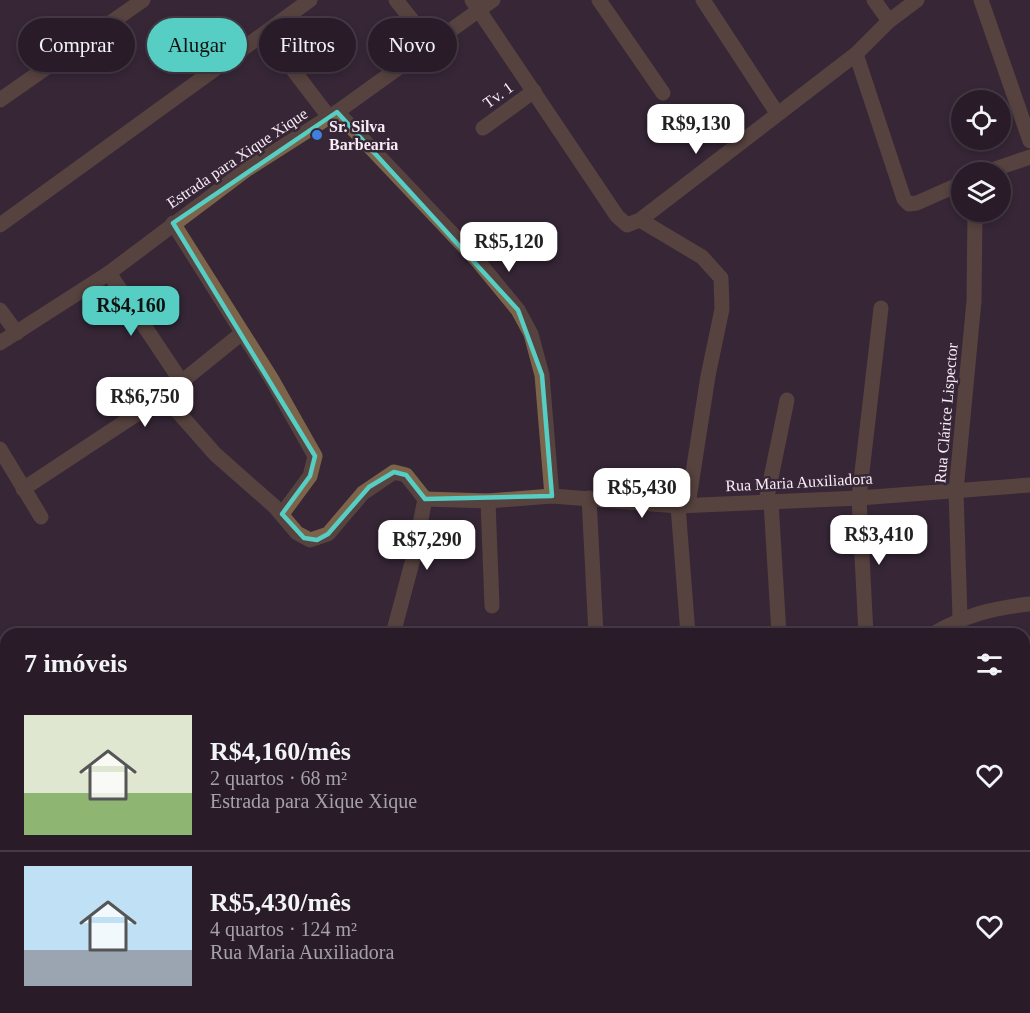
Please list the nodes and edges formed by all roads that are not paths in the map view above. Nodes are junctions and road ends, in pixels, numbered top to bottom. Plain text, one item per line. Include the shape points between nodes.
1 (143, 0) edge
2 (310, 0) edge
3 (396, 0) edge
4 (493, 0) edge
5 (599, 0) edge
6 (702, 0) edge
7 (874, 0) edge
8 (917, 0) edge
9 (981, 0) edge
10 (476, 5) edge
11 (285, 18) edge
12 (410, 18) edge
13 (457, 21) edge
14 (889, 21) junction
15 (259, 37) edge
16 (856, 54) junction
17 (298, 72) edge
18 (392, 72) edge
19 (534, 91) junction
20 (663, 93) dead end
21 (0, 100) edge
22 (777, 112) junction
23 (333, 114) junction
24 (1028, 124) edge
25 (483, 128) dead end
26 (1030, 141) edge
27 (1030, 157) edge
28 (1011, 163) edge
29 (951, 188) edge
30 (640, 220) junction
31 (975, 222) edge
32 (172, 223) junction
33 (0, 225) edge
34 (109, 273) junction
35 (881, 308) dead end
36 (0, 310) edge
37 (17, 333) junction
38 (242, 333) junction
39 (0, 343) edge
40 (181, 381) junction
41 (164, 396) junction
42 (787, 400) dead end
43 (0, 449) edge
44 (1030, 485) edge
45 (23, 489) junction
46 (956, 491) junction
47 (552, 496) junction
48 (589, 498) junction
49 (859, 498) junction
50 (425, 500) junction
51 (488, 501) junction
52 (769, 502) junction
53 (683, 505) junction
54 (282, 514) junction
55 (41, 517) dead end
56 (1030, 604) edge
57 (492, 606) dead end
58 (960, 618) junction
59 (395, 628) edge
60 (596, 628) edge
61 (688, 628) edge
62 (779, 628) edge
63 (866, 628) edge
64 (943, 628) edge

1 - 21 street
2 - 11 street
3 - 12 street
4 - 10 street, Estrada para Xique Xique
5 - 20 street
6 - 22 street
7 - 14 street
8 - 14 street
9 - 24 street
10 - 13 street, Estrada para Xique Xique
10 - 19 street
14 - 16 street
15 - 33 street
16 - 22 street
16 - 29 street via 904,199 909,204 917,203
17 - 23 street
18 - 23 street, Estrada para Xique Xique
19 - 25 street, Tv. 1
19 - 30 street via 622,223 631,225
22 - 30 street
23 - 32 street, Estrada para Xique Xique
23 - 47 street via 477,260 518,310 531,334 542,375
24 - 26 street
27 - 28 street
30 - 53 street via 702,257 721,278 722,309
31 - 46 street, Rua Clárice Lispector via 974,301
32 - 34 street, Estrada para Xique Xique
32 - 38 street
34 - 37 street, Estrada para Xique Xique
34 - 40 street
35 - 49 street
36 - 37 street
37 - 39 street, Estrada para Xique Xique
38 - 40 street
38 - 54 street via 315,456 310,476
40 - 41 street
41 - 45 street
41 - 54 street via 215,454
42 - 52 street
43 - 45 street
44 - 46 street, Rua Maria Auxiliadora
45 - 55 street
46 - 49 street, Rua Maria Auxiliadora
46 - 58 street, Rua Clárice Lispector
47 - 48 street, Rua Maria Auxiliadora
47 - 51 street, Rua Maria Auxiliadora
48 - 53 street, Rua Maria Auxiliadora
48 - 60 street
49 - 52 street, Rua Maria Auxiliadora
49 - 63 street
50 - 51 street, Rua Maria Auxiliadora
50 - 54 street via 406,475 394,472 363,493 328,534 316,540 304,538
50 - 59 street
51 - 57 street
52 - 53 street, Rua Maria Auxiliadora
52 - 62 street
53 - 61 street
56 - 58 street
58 - 64 street

